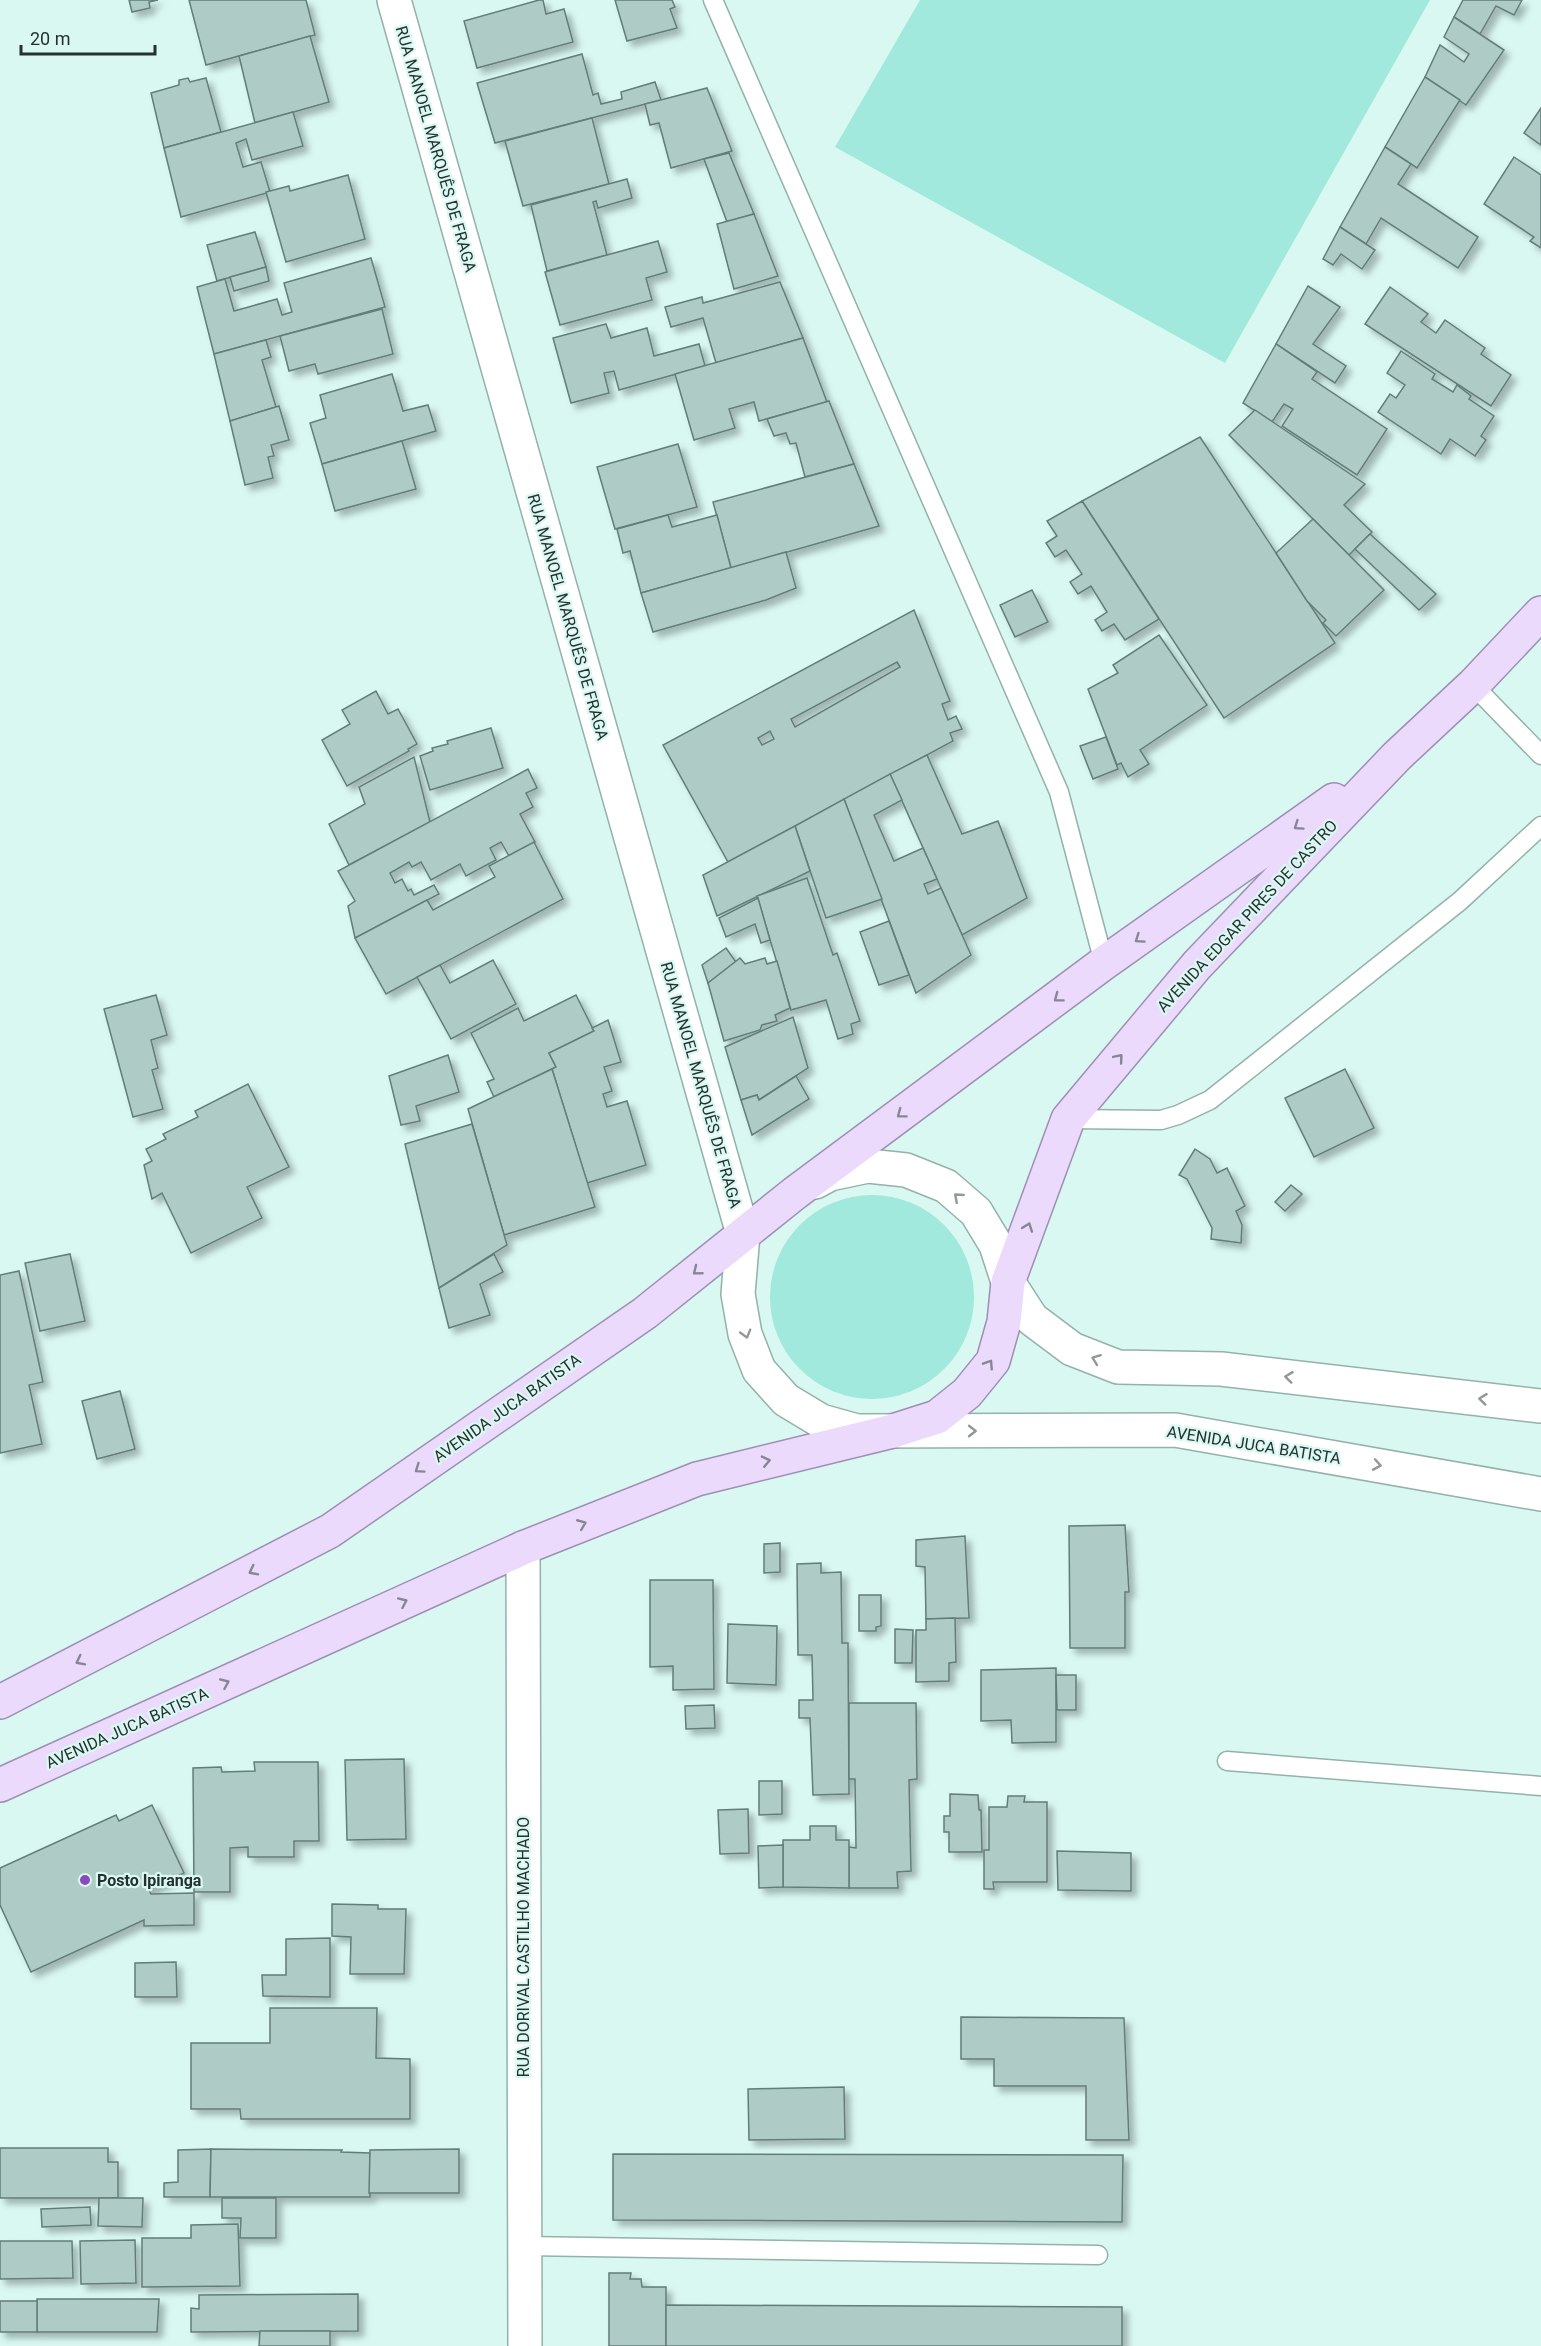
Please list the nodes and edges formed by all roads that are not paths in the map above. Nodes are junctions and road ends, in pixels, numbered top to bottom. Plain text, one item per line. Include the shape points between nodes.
1 (394, 0) edge
2 (713, 0) edge
3 (1539, 618) edge
4 (1473, 685) junction
5 (1541, 755) edge
6 (1397, 756) junction
7 (1541, 826) edge
8 (1104, 963) junction
9 (1068, 1119) junction
10 (795, 1193) junction
11 (743, 1234) junction
12 (1008, 1282) junction
13 (1541, 1406) edge
14 (893, 1431) junction
15 (1541, 1494) edge
16 (523, 1548) junction
17 (0, 1702) edge
18 (1227, 1761) dead end
19 (0, 1785) edge
20 (1541, 1786) edge
21 (525, 2246) junction
22 (1098, 2255) dead end
23 (525, 2346) edge

1 - 11 street, RUA MANOEL MARQUÊS DE FRAGA
2 - 8 lane via 1059,792
3 - 4 main road, AVENIDA EDGAR PIRES DE CASTRO
4 - 5 lane
4 - 6 main road, AVENIDA EDGAR PIRES DE CASTRO
6 -> 8 main road, AVENIDA EDGAR PIRES DE CASTRO
9 -> 6 main road, AVENIDA EDGAR PIRES DE CASTRO via 1197,965
7 - 9 lane via 1460,901 1210,1100 1161,1120
8 -> 10 main road, AVENIDA EDGAR PIRES DE CASTRO
12 -> 9 main road, AVENIDA EDGAR PIRES DE CASTRO
10 - 11 main road, AVENIDA EDGAR PIRES DE CASTRO
12 -> 10 street via 996,1245 976,1212 946,1186 906,1170 868,1166 830,1174
11 -> 14 street, AVENIDA JUCA BATISTA via 738,1294 745,1334 759,1370 786,1400 821,1420 857,1431
11 -> 17 main road, AVENIDA JUCA BATISTA via 645,1313 330,1531
13 -> 12 street via 1221,1369 1118,1367 1072,1349 1032,1319
14 -> 12 main road, AVENIDA EDGAR PIRES DE CASTRO via 937,1417 967,1393 993,1360 1004,1322
14 -> 15 street, AVENIDA JUCA BATISTA via 1175,1430
16 -> 14 main road, AVENIDA JUCA BATISTA via 697,1479
19 -> 16 main road, AVENIDA JUCA BATISTA
16 - 21 street, RUA DORIVAL CASTILHO MACHADO
18 - 20 lane
21 - 22 lane
21 - 23 street, RUA DORIVAL CASTILHO MACHADO

